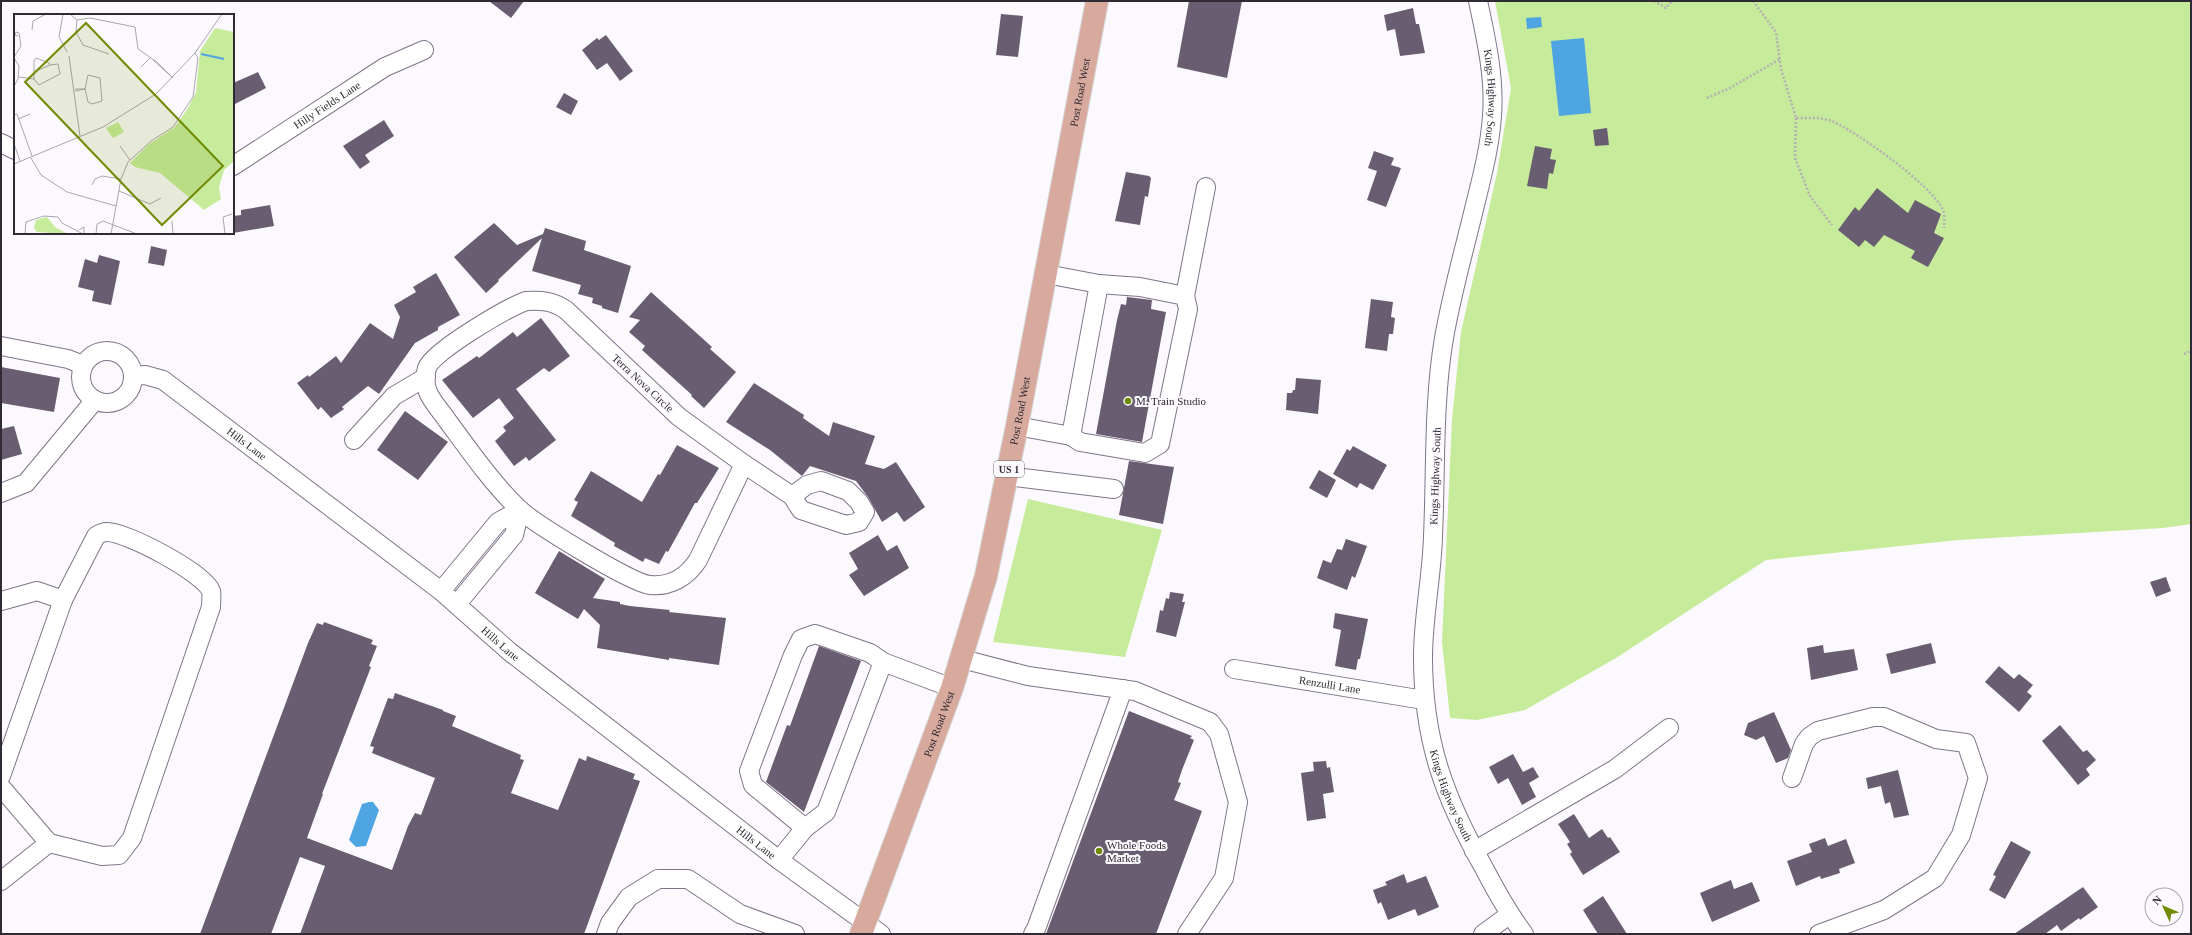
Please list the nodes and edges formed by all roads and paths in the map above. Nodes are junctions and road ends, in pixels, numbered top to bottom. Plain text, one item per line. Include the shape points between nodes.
1 (1097, 1) edge
2 (1478, 1) edge
3 (1654, 1) edge
4 (1672, 1) edge
5 (1753, 1) edge
6 (424, 50) dead end
7 (1780, 59) junction
8 (1707, 98) dead end
9 (1796, 118) junction
10 (1, 143) edge
11 (14, 150) edge
12 (234, 165) edge
13 (1206, 187) dead end
14 (1832, 225) dead end
15 (1944, 228) dead end
16 (1046, 274) junction
17 (1099, 284) junction
18 (1185, 296) junction
19 (1, 346) edge
20 (2191, 351) edge
21 (2184, 354) dead end
22 (83, 365) junction
23 (133, 376) junction
24 (426, 377) junction
25 (95, 400) junction
26 (1017, 426) junction
27 (1071, 436) junction
28 (354, 440) dead end
29 (744, 464) junction
30 (1007, 476) junction
31 (1114, 489) dead end
32 (1, 493) edge
33 (792, 496) dead end
34 (520, 510) junction
35 (441, 591) junction
36 (63, 600) junction
37 (1, 601) edge
38 (457, 604) junction
39 (962, 659) junction
40 (883, 662) junction
41 (1234, 669) dead end
42 (952, 688) junction
43 (1123, 689) junction
44 (1424, 700) junction
45 (1669, 728) dead end
46 (1, 776) edge
47 (1792, 778) dead end
48 (1, 787) edge
49 (805, 828) junction
50 (49, 843) junction
51 (1474, 851) junction
52 (779, 860) junction
53 (1, 881) edge
54 (1510, 914) junction
55 (869, 930) edge
56 (606, 934) edge
57 (794, 934) edge
58 (1033, 934) edge
59 (1187, 934) edge
60 (1483, 934) edge
61 (1524, 934) edge
62 (1819, 934) edge

1 - 16 main road, Post Road West / US 1
2 - 44 street, Kings Highway South via 1490,65 1492,117 1486,158 1444,339 1439,380 1433,542 1423,654
3 - 4 path via 1666,8
5 - 7 path via 1776,32
6 - 12 street, Hilly Fields Lane via 384,67
7 - 8 path via 1730,88
7 - 9 path
9 - 14 path via 1795,158 1810,196
9 - 15 path via 1830,120 1861,136 1936,198 1944,211
10 - 11 street
13 - 18 street
16 - 17 street
16 - 26 main road, Post Road West / US 1
17 - 18 street via 1140,287
17 - 27 street
18 - 27 street via 1188,309 1160,444 1145,454 1080,442
19 - 22 street via 68,359
20 - 21 path
22 - 23 street via 95,353 113,351 127,360
22 - 25 street via 80,381 88,396
23 - 25 street via 129,391 124,397 110,403
23 - 35 street, Hills Lane via 145,375 163,380
24 - 28 street via 394,396
24 - 29 street, Terra Nova Circle via 427,367 438,355 511,307 526,301 547,301 566,310 679,417
24 - 34 street via 428,393 432,400
25 - 32 street via 26,483
26 - 27 street
26 - 30 main road, Post Road West / US 1
29 - 33 street, Terra Nova Circle
29 - 34 street via 694,567 669,584 650,585 635,581
30 - 31 street
30 - 39 main road, Post Road West / US 1 via 986,576
34 - 35 street via 498,522
34 - 38 street via 514,535
35 - 38 street, Hills Lane
36 - 37 street via 37,591
36 - 46 street
36 - 50 street via 96,536 107,532 126,536 160,552 202,579 211,591 211,607 132,838 119,855 102,856
38 - 52 street, Hills Lane via 510,652
39 - 42 main road, Post Road West / US 1
39 - 43 street via 1028,676
40 - 42 street
40 - 49 street via 826,812
40 - 49 street via 870,653 815,634 801,639 793,655 749,771 754,785
41 - 44 street, Renzulli Lane
42 - 55 main road, Post Road West / US 1
43 - 58 street
43 - 59 street via 1135,691 1210,722 1219,734 1238,802 1224,878
44 - 51 street, Kings Highway South via 1429,732 1445,789
45 - 51 street via 1615,769
47 - 62 street via 1809,737 1818,731 1873,717 1884,717 1936,739 1966,743 1978,778 1961,836 1935,878 1884,910
48 - 50 street
49 - 52 street
50 - 53 street
51 - 54 street, Kings Highway South
52 - 55 street, Hills Lane
54 - 60 street
54 - 61 street, Kings Highway South
56 - 57 street via 629,897 658,879 688,879 740,914

